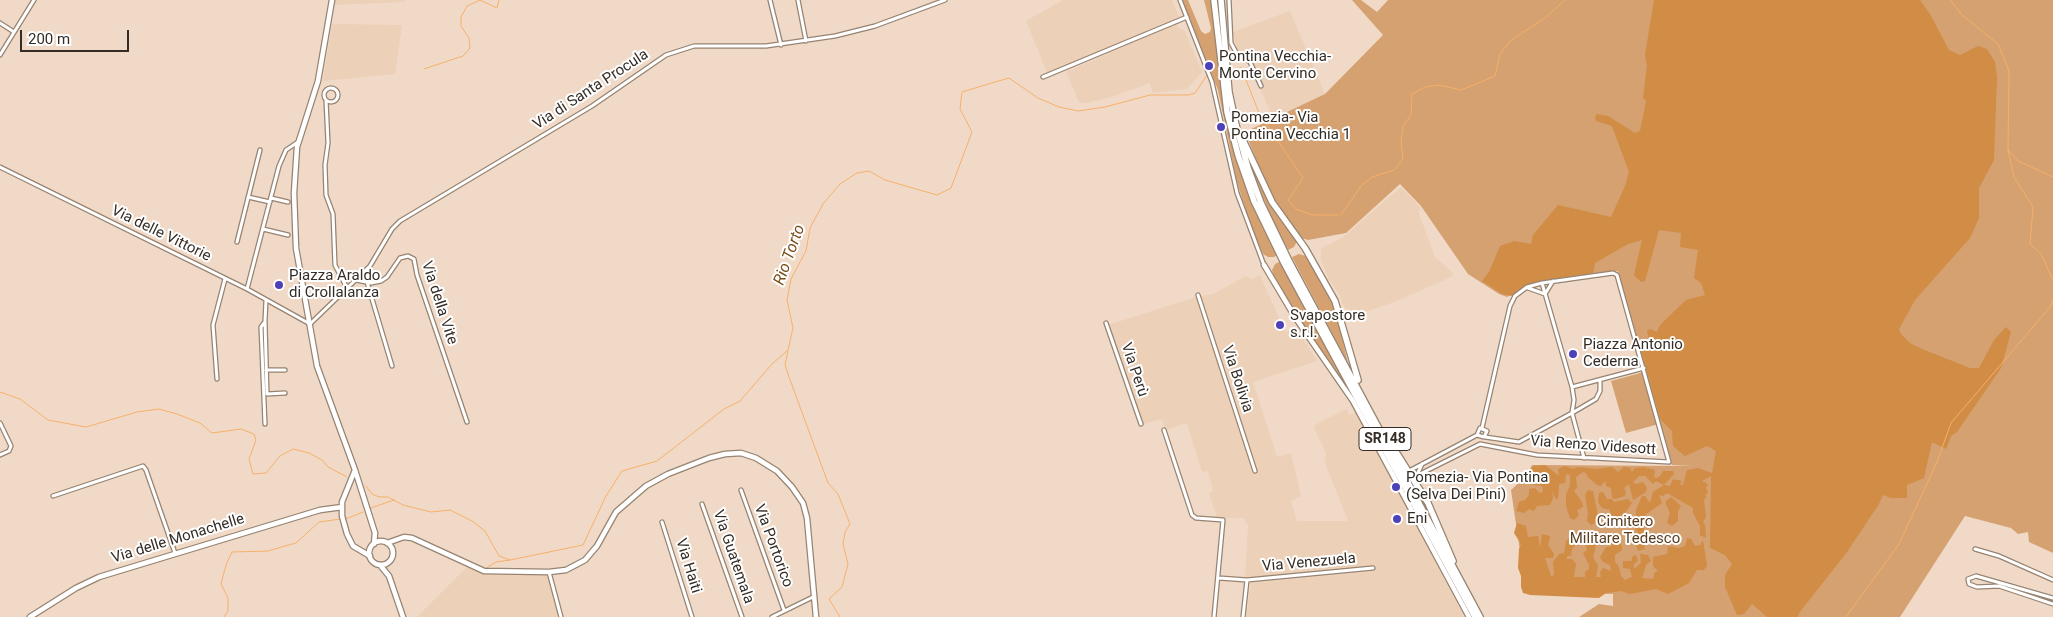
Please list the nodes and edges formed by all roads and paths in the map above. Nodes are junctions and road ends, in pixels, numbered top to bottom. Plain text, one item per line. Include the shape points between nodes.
1 (34, 0) edge
2 (332, 0) edge
3 (770, 0) edge
4 (798, 0) edge
5 (945, 0) edge
6 (1180, 0) edge
7 (1214, 0) edge
8 (1221, 0) edge
9 (1229, 0) edge
10 (1187, 17) junction
11 (0, 23) edge
12 (14, 32) junction
13 (806, 42) junction
14 (781, 45) junction
15 (0, 55) edge
16 (1223, 64) junction
17 (1224, 75) junction
18 (1043, 77) dead end
19 (1261, 86) dead end
20 (326, 100) junction
21 (1236, 125) junction
22 (298, 142) junction
23 (260, 150) dead end
24 (0, 167) edge
25 (1251, 185) junction
26 (248, 197) junction
27 (270, 200) junction
28 (288, 202) dead end
29 (263, 229) junction
30 (288, 235) dead end
31 (238, 242) dead end
32 (1287, 262) junction
33 (1264, 264) joint
34 (225, 279) junction
35 (355, 280) junction
36 (1553, 281) junction
37 (366, 282) junction
38 (1542, 282) junction
39 (1527, 287) junction
40 (347, 288) junction
41 (247, 289) junction
42 (1545, 294) junction
43 (1198, 295) dead end
44 (266, 300) junction
45 (265, 321) junction
46 (1106, 323) dead end
47 (310, 324) junction
48 (392, 366) dead end
49 (1644, 368) junction
50 (266, 370) junction
51 (285, 370) dead end
52 (217, 379) dead end
53 (1600, 380) junction
54 (1572, 387) junction
55 (285, 392) dead end
56 (1367, 403) junction
57 (1572, 413) junction
58 (467, 422) dead end
59 (0, 423) edge
60 (265, 424) dead end
61 (1141, 424) dead end
62 (1482, 428) junction
63 (1164, 430) dead end
64 (1383, 434) junction
65 (1478, 435) junction
66 (1485, 437) junction
67 (0, 455) edge
68 (1584, 458) junction
69 (1422, 464) junction
70 (355, 470) junction
71 (1255, 471) dead end
72 (1409, 471) junction
73 (1415, 477) junction
74 (740, 490) dead end
75 (53, 496) dead end
76 (702, 504) dead end
77 (342, 507) junction
78 (662, 522) dead end
79 (375, 534) junction
80 (399, 539) junction
81 (386, 543) junction
82 (372, 546) junction
83 (1975, 549) dead end
84 (360, 550) junction
85 (393, 552) junction
86 (175, 553) junction
87 (370, 556) junction
88 (390, 562) junction
89 (380, 565) junction
90 (1372, 568) dead end
91 (549, 572) junction
92 (389, 576) junction
93 (1459, 577) junction
94 (1219, 578) junction
95 (1247, 580) junction
96 (2053, 580) edge
97 (813, 597) junction
98 (2051, 597) edge
99 (2048, 602) junction
100 (2053, 604) edge
101 (784, 610) junction
102 (30, 617) edge
103 (403, 617) edge
104 (561, 617) edge
105 (692, 617) edge
106 (742, 617) edge
107 (772, 617) edge
108 (816, 617) edge
109 (1214, 617) edge
110 (1243, 617) edge
111 (1469, 617) edge
112 (1474, 617) edge
113 (1480, 617) edge

1 - 12 street
2 - 22 street via 318,79
3 - 14 street
4 - 13 street
5 - 13 street, Via di Santa Procula via 870,28
6 - 10 street
7 - 16 highway
8 - 16 highway
9 - 19 street via 1231,43 1237,54 1249,61
10 - 18 street
10 - 33 street via 1215,90 1237,193
11 - 12 street
12 - 15 street
13 - 14 street, Via di Santa Procula
14 - 35 street, Via di Santa Procula via 694,46 662,56 598,102 401,220 391,230 372,263
16 - 17 highway
17 - 21 highway
17 - 25 highway via 1232,134
20 - 20 street via 336,100 336,90 326,90
20 - 40 street via 326,195 333,214 335,267
21 - 25 highway
21 - 56 highway via 1272,202 1305,248 1336,305
22 - 27 street via 282,156
22 - 47 street via 294,187 296,239
23 - 26 street
24 - 34 street, Via delle Vittorie
25 - 32 highway, SR148
26 - 27 street
26 - 31 street
27 - 28 street
27 - 29 street
29 - 30 street
29 - 41 street
32 - 56 highway, SR148
32 - 112 highway, SR148
33 - 111 street via 1294,317 1353,401
34 - 41 street, Via delle Vittorie
34 - 52 street via 213,325
35 - 37 street
35 - 40 street, Via di Santa Procula
36 - 38 street, Via Renzo Videsott
36 - 42 street
36 - 49 street, Via Renzo Videsott via 1617,275
37 - 48 street
37 - 58 street, Via della Vite via 384,279 400,258 413,258
38 - 39 street, Via Renzo Videsott
38 - 42 street
39 - 42 street
39 - 62 street, Via Renzo Videsott via 1510,304
40 - 47 street, Via di Santa Procula
41 - 44 street, Via delle Vittorie
42 - 54 street
43 - 71 street, Via Bolivia
44 - 45 street
44 - 47 street, Via delle Vittorie
45 - 50 street
45 - 60 street via 261,326
46 - 61 street, Via Perù
47 - 70 street via 322,385
49 - 53 street
49 - 68 street, Via Renzo Videsott via 1669,462
50 - 51 street
50 - 55 street via 267,394
53 - 54 street
53 - 57 street via 1596,399
54 - 57 street
56 - 64 highway, SR148
57 - 66 street via 1519,442
57 - 68 street
59 - 67 street via 11,446
62 - 65 street, Via Renzo Videsott via 1478,429
62 - 66 street via 1487,431
63 - 94 street via 1192,515 1223,520
64 - 72 highway
64 - 93 highway, SR148
65 - 66 street
65 - 69 street
68 - 73 street, Via Renzo Videsott via 1534,454 1480,444
69 - 72 street
69 - 73 street
70 - 77 street
70 - 79 street
72 - 73 highway
73 - 93 highway
74 - 101 street, Via Portorico
75 - 86 street via 143,466
76 - 106 street, Via Guatemala
77 - 84 street via 351,543
77 - 86 street, Via delle Monachelle via 315,511
78 - 105 street, Via Haiti
79 - 81 street
79 - 82 street
80 - 81 street
80 - 85 street
80 - 91 street via 412,538 482,571
81 - 82 street
81 - 85 street
82 - 84 street
82 - 87 street
83 - 96 street
84 - 87 street
85 - 88 street
86 - 102 street, Via delle Monachelle via 95,578
87 - 89 street
88 - 89 street
88 - 92 street
89 - 92 street
90 - 95 street, Via Venezuela
91 - 97 street via 570,569 585,560 622,505 655,480 718,455 741,453 777,471 803,504
91 - 104 street
92 - 103 street
93 - 113 highway, SR148
94 - 95 street, Via Venezuela
94 - 109 street
95 - 110 street, Via Venezuela
97 - 101 street
97 - 108 street
98 - 99 street
98 - 99 street via 1976,576 1968,579 1969,584 1977,588 1999,586
99 - 100 street
101 - 107 street

